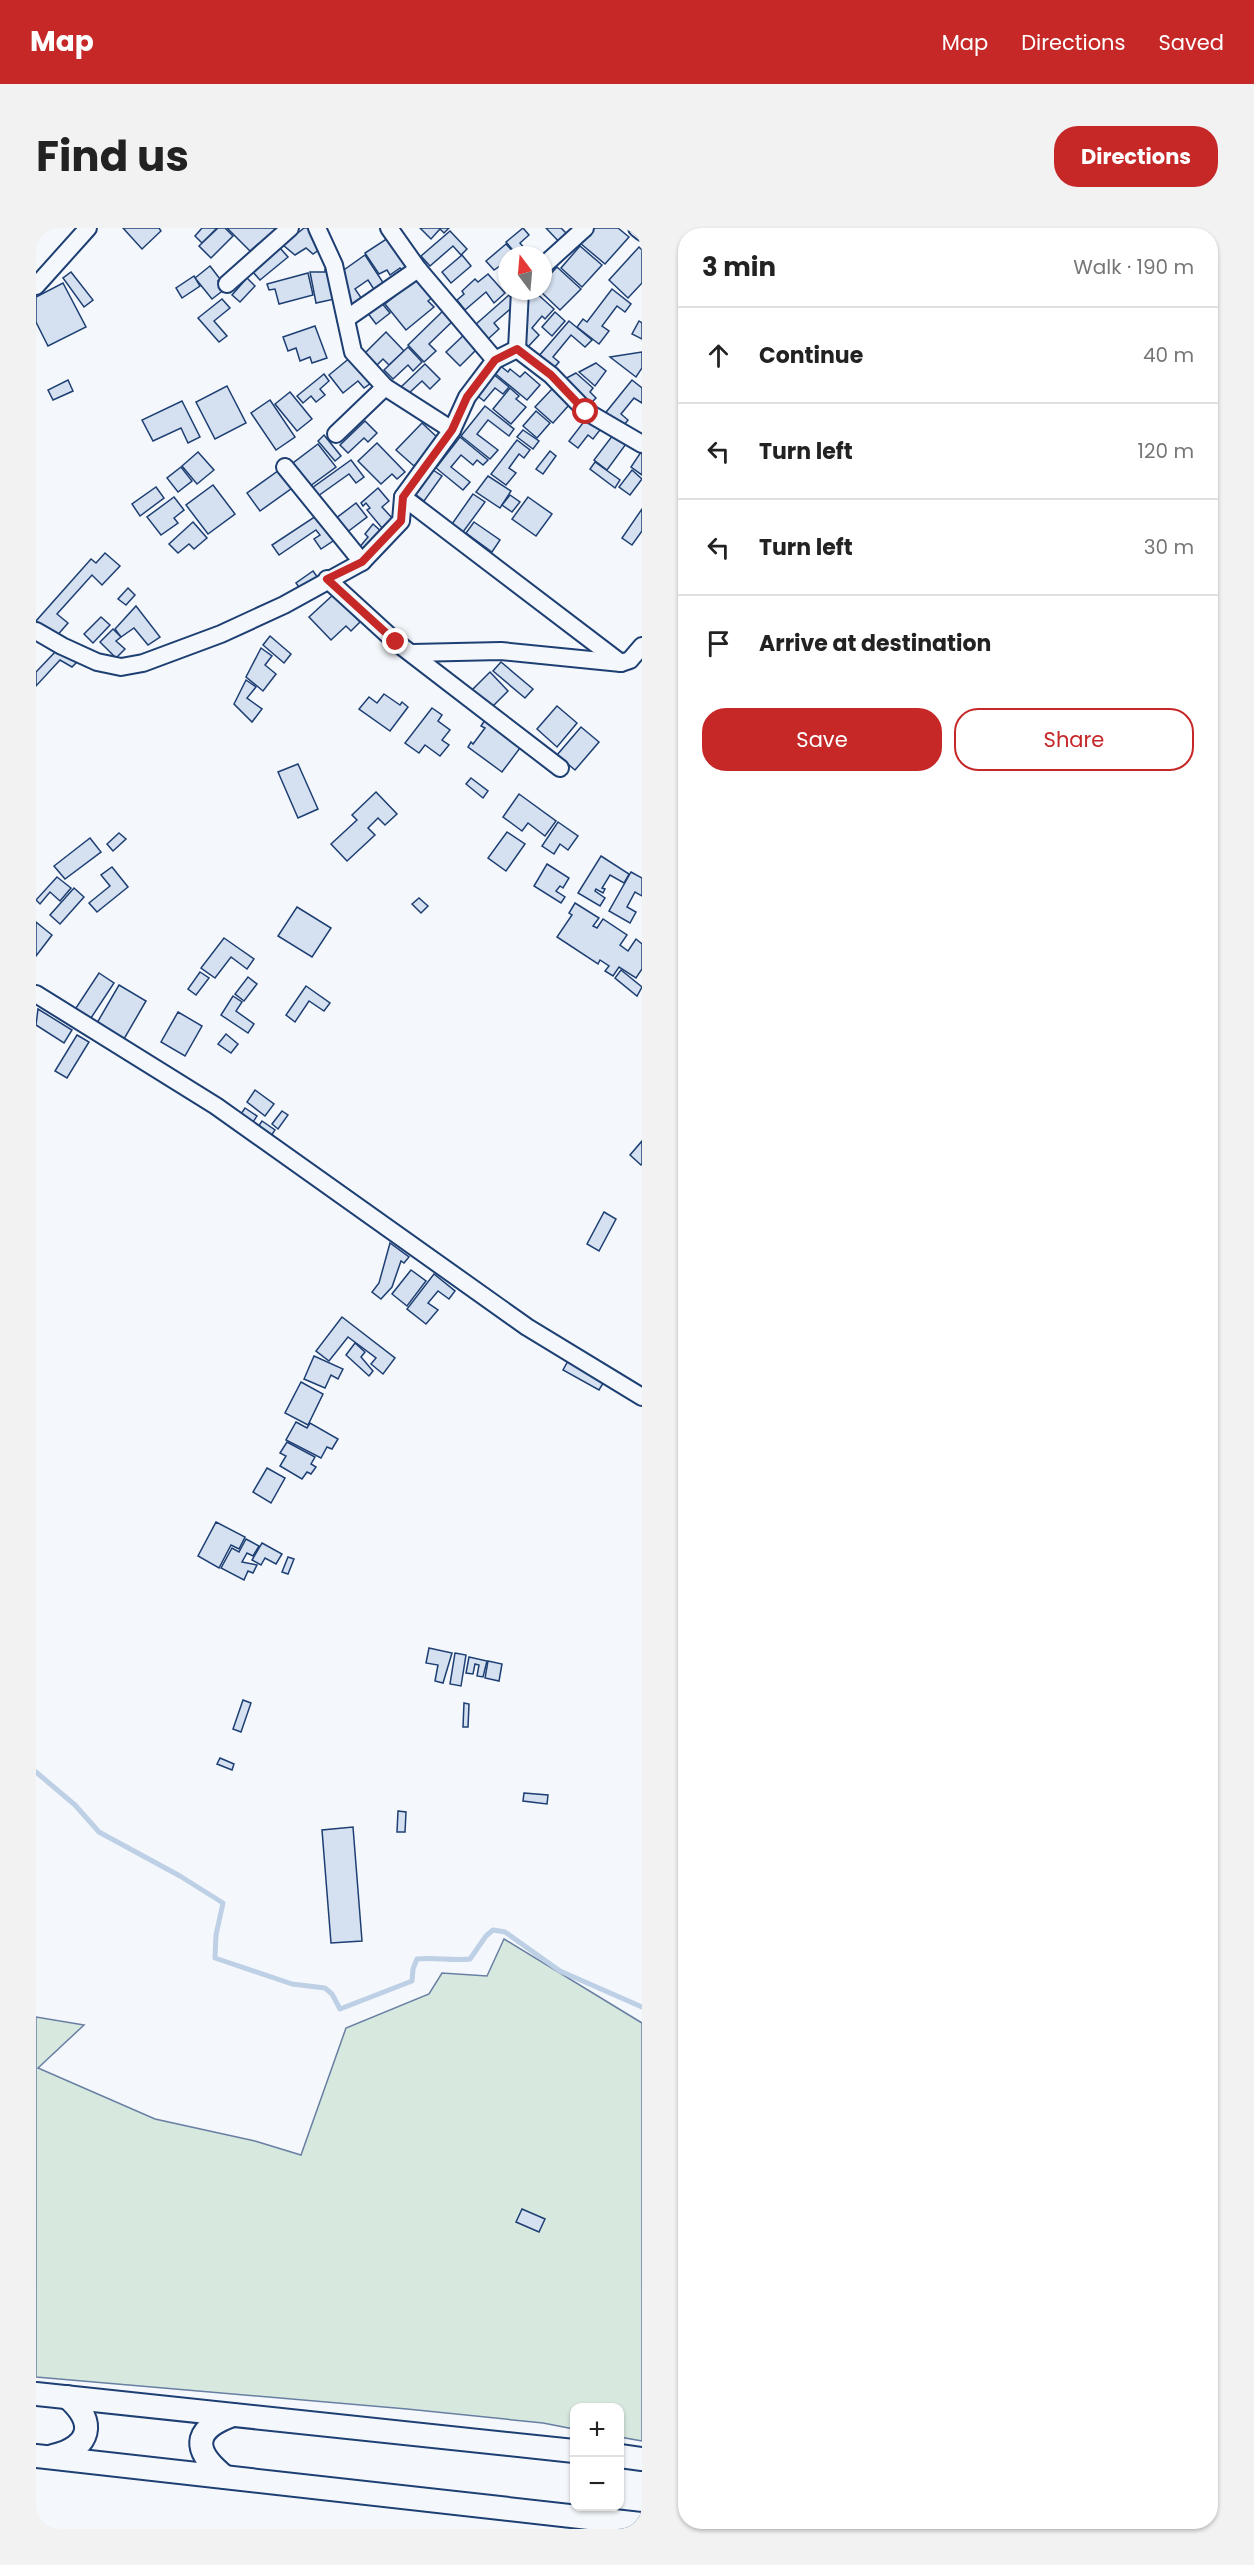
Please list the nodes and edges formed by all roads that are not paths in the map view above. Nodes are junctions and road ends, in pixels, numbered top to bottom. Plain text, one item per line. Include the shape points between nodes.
1 (88, 228) edge
2 (290, 228) edge
3 (317, 228) edge
4 (388, 228) edge
5 (585, 228) edge
6 (637, 228) edge
7 (642, 232) edge
8 (552, 258) edge
9 (418, 269) junction
10 (227, 284) dead end
11 (36, 286) edge
12 (520, 300) edge
13 (346, 319) junction
14 (517, 349) junction
15 (495, 360) junction
16 (385, 387) junction
17 (452, 430) junction
18 (336, 434) dead end
19 (640, 439) edge
20 (285, 467) dead end
21 (403, 497) junction
22 (362, 562) junction
23 (327, 579) junction
24 (36, 631) edge
25 (642, 646) edge
26 (412, 653) junction
27 (621, 663) junction
28 (560, 768) dead end
29 (36, 994) edge
30 (642, 1397) edge
31 (36, 2394) edge
32 (67, 2397) junction
33 (233, 2415) junction
34 (570, 2451) edge
35 (624, 2456) edge
36 (42, 2457) edge
37 (642, 2458) edge
38 (225, 2477) junction
39 (642, 2524) edge

1 - 11 street
2 - 10 street
3 - 13 street via 334,265
4 - 9 street
5 - 8 street
6 - 7 street
9 - 13 street
9 - 15 street
12 - 14 street
13 - 16 street via 353,352
14 - 15 street
14 - 19 street via 551,375 586,412
15 - 17 street via 467,397
16 - 17 street
16 - 18 street
17 - 21 street
20 - 22 street
21 - 22 street via 401,521
21 - 27 street
22 - 23 street
23 - 24 street via 284,605 221,634 143,663 121,667 97,662
23 - 26 street
25 - 27 street via 630,660
26 - 27 street via 501,651
26 - 28 street
29 - 30 street via 216,1106 527,1327
31 - 32 street
32 - 33 street
32 - 36 street via 80,2408 86,2422 85,2436 78,2447
33 - 34 street
33 - 38 street via 215,2421 201,2441 202,2454
35 - 37 street
36 - 38 street
38 - 39 street

